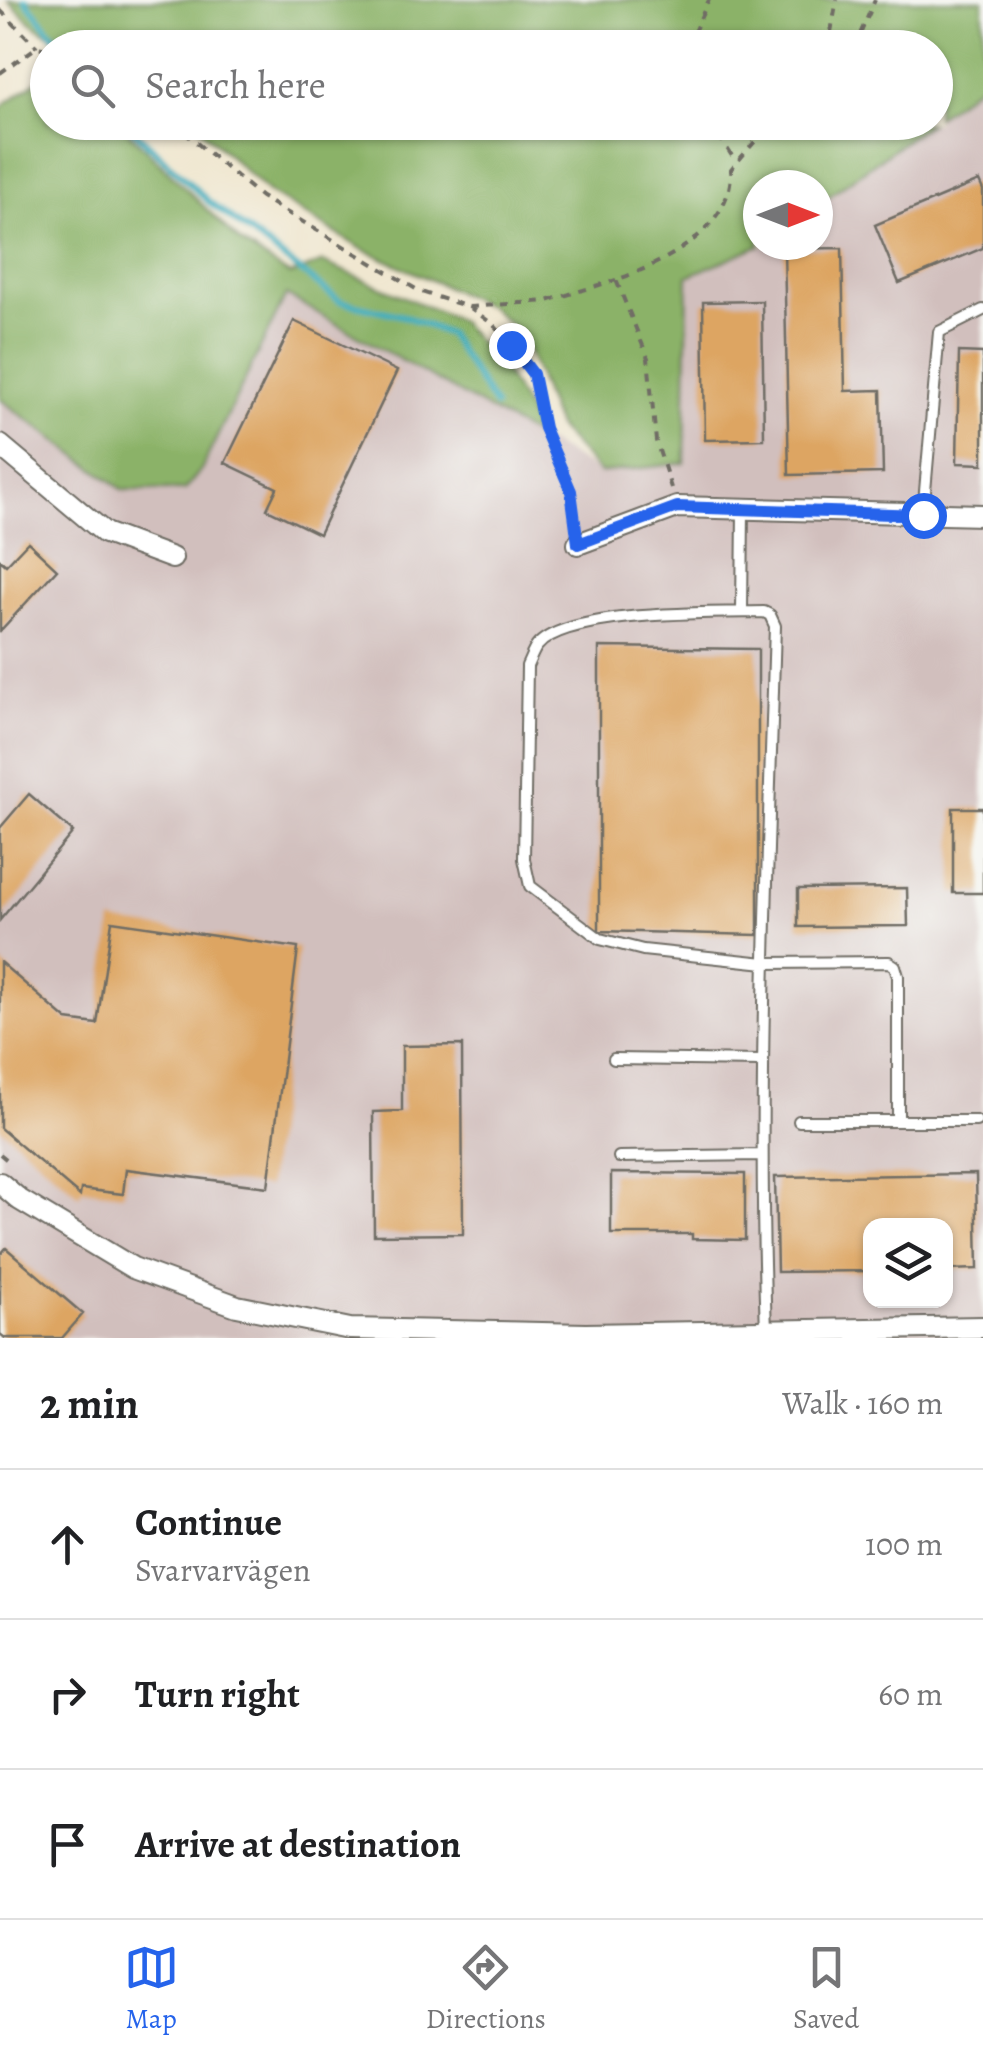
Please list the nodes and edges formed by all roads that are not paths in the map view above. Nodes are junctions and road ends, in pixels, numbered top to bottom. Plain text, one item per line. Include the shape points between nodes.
1 (983, 310) edge
2 (0, 445) edge
3 (743, 509) junction
4 (983, 514) edge
5 (923, 515) junction
6 (578, 544) road end
7 (172, 558) dead end
8 (742, 612) junction
9 (766, 963) junction
10 (614, 1059) dead end
11 (762, 1061) junction
12 (799, 1121) dead end
13 (898, 1121) junction
14 (976, 1121) dead end
15 (760, 1155) junction
16 (620, 1157) dead end
17 (0, 1183) edge
18 (983, 1326) edge
19 (766, 1330) junction
20 (904, 1333) edge
21 (586, 1336) edge

1 - 5 lane via 939,332
2 - 7 street via 104,533
3 - 5 street
3 - 6 street via 677,507
3 - 8 lane
4 - 5 street
8 - 9 lane via 764,612 775,626
8 - 9 lane via 634,615 538,644 526,666 524,859 530,886 600,939
9 - 11 lane
9 - 13 lane via 894,966
10 - 11 lane
11 - 15 lane
12 - 13 lane
13 - 14 lane
15 - 16 lane
15 - 19 lane
17 - 21 street via 133,1268 237,1306 350,1329
18 - 20 street
19 - 20 street
19 - 21 street

